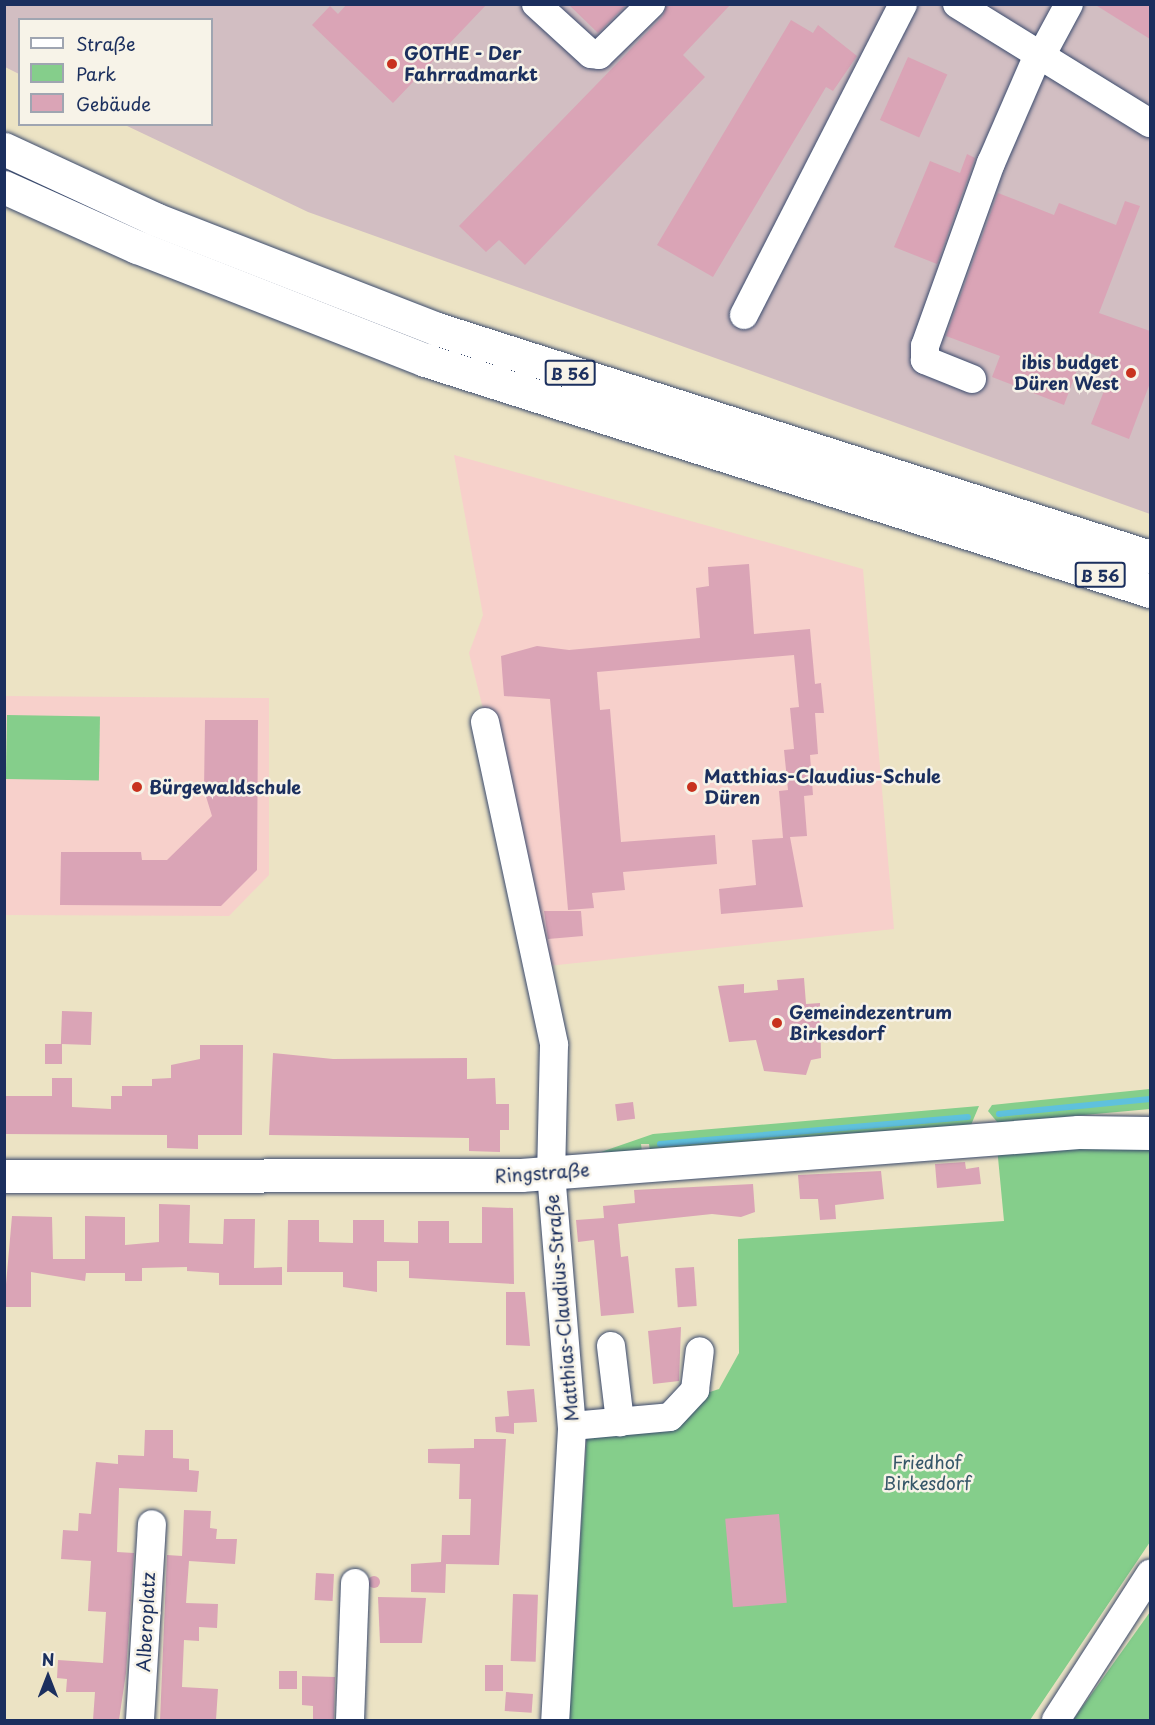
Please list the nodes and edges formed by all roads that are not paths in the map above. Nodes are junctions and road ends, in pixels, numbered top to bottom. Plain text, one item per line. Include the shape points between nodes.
1 (536, 4) edge
2 (651, 4) edge
3 (903, 4) edge
4 (957, 4) edge
5 (1069, 4) edge
6 (1040, 56) junction
7 (1150, 123) edge
8 (4, 148) edge
9 (4, 187) edge
10 (744, 315) dead end
11 (972, 379) dead end
12 (1150, 556) edge
13 (1150, 591) edge
14 (485, 722) dead end
15 (1150, 1118) edge
16 (1078, 1132) junction
17 (1150, 1133) edge
18 (551, 1173) junction
19 (4, 1176) edge
20 (611, 1346) dead end
21 (700, 1351) dead end
22 (620, 1422) junction
23 (572, 1426) junction
24 (152, 1524) dead end
25 (1150, 1574) edge
26 (355, 1583) dead end
27 (140, 1720) edge
28 (351, 1720) edge
29 (555, 1720) edge
30 (1056, 1720) edge

1 - 2 street via 591,54 599,55
3 - 10 street
4 - 6 street
5 - 6 street
6 - 7 street
6 - 11 street via 966,228 925,346 925,360
8 - 12 main road, B 56 via 155,219 437,329
9 - 13 main road, B 56 via 137,247 425,360
14 - 18 street, Matthias-Claudius-Straße via 555,1045
15 - 16 main road, Ringstraße
16 - 17 main road, Ringstraße
16 - 18 main road, Ringstraße
18 - 19 main road, Ringstraße via 416,1178
18 - 23 street, Matthias-Claudius-Straße
20 - 22 street
21 - 22 street via 695,1390 670,1417
22 - 23 street
23 - 29 street, Matthias-Claudius-Straße
24 - 27 street, Alberoplatz
25 - 30 street
26 - 28 street

